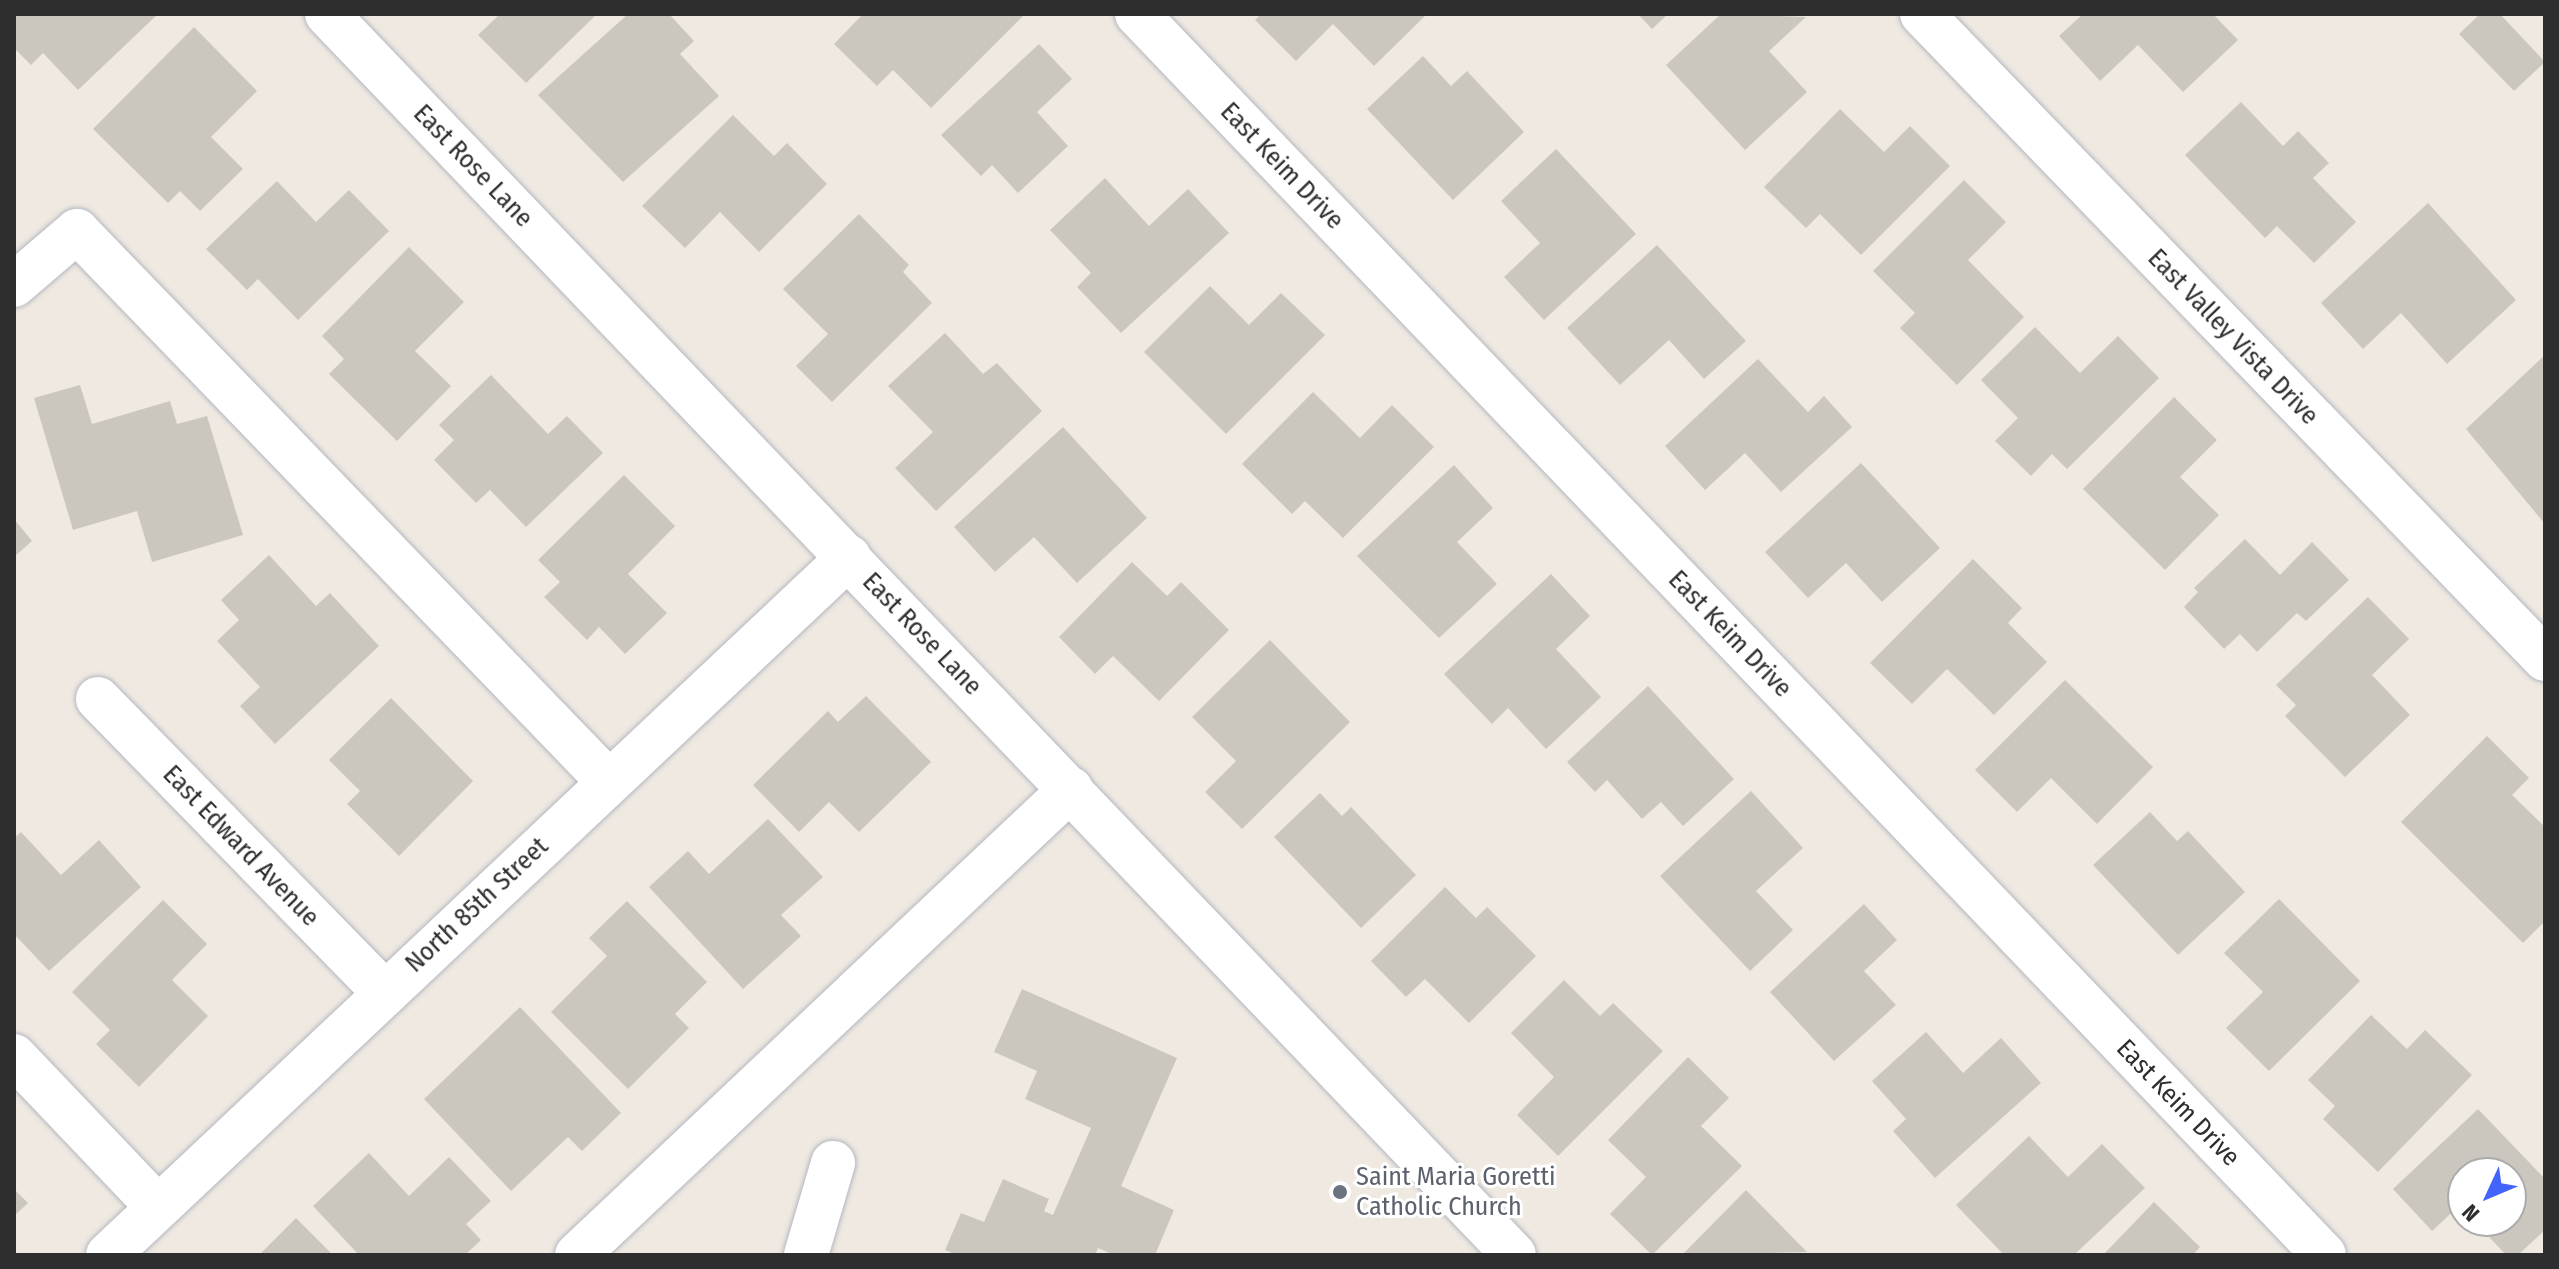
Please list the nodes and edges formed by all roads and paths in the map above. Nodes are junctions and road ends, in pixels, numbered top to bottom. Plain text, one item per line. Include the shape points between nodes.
1 (327, 14) edge
2 (1137, 14) edge
3 (1922, 14) edge
4 (14, 285) edge
5 (849, 557) junction
6 (2545, 659) edge
7 (98, 699) dead end
8 (609, 782) junction
9 (1071, 789) junction
10 (384, 992) junction
11 (14, 1056) edge
12 (833, 1163) dead end
13 (157, 1206) junction
14 (108, 1255) edge
15 (577, 1255) edge
16 (806, 1255) edge
17 (1514, 1255) edge
18 (2324, 1255) edge

1 - 5 street, East Rose Lane
2 - 18 street, East Keim Drive
3 - 6 street, East Valley Vista Drive
4 - 8 street via 77,231
5 - 8 street, North 85th Street
5 - 9 street, East Rose Lane
7 - 10 street, East Edward Avenue
8 - 10 street, North 85th Street
9 - 15 street
9 - 17 street, East Rose Lane
10 - 13 street, North 85th Street
11 - 13 street
12 - 16 street
13 - 14 street, North 85th Street

